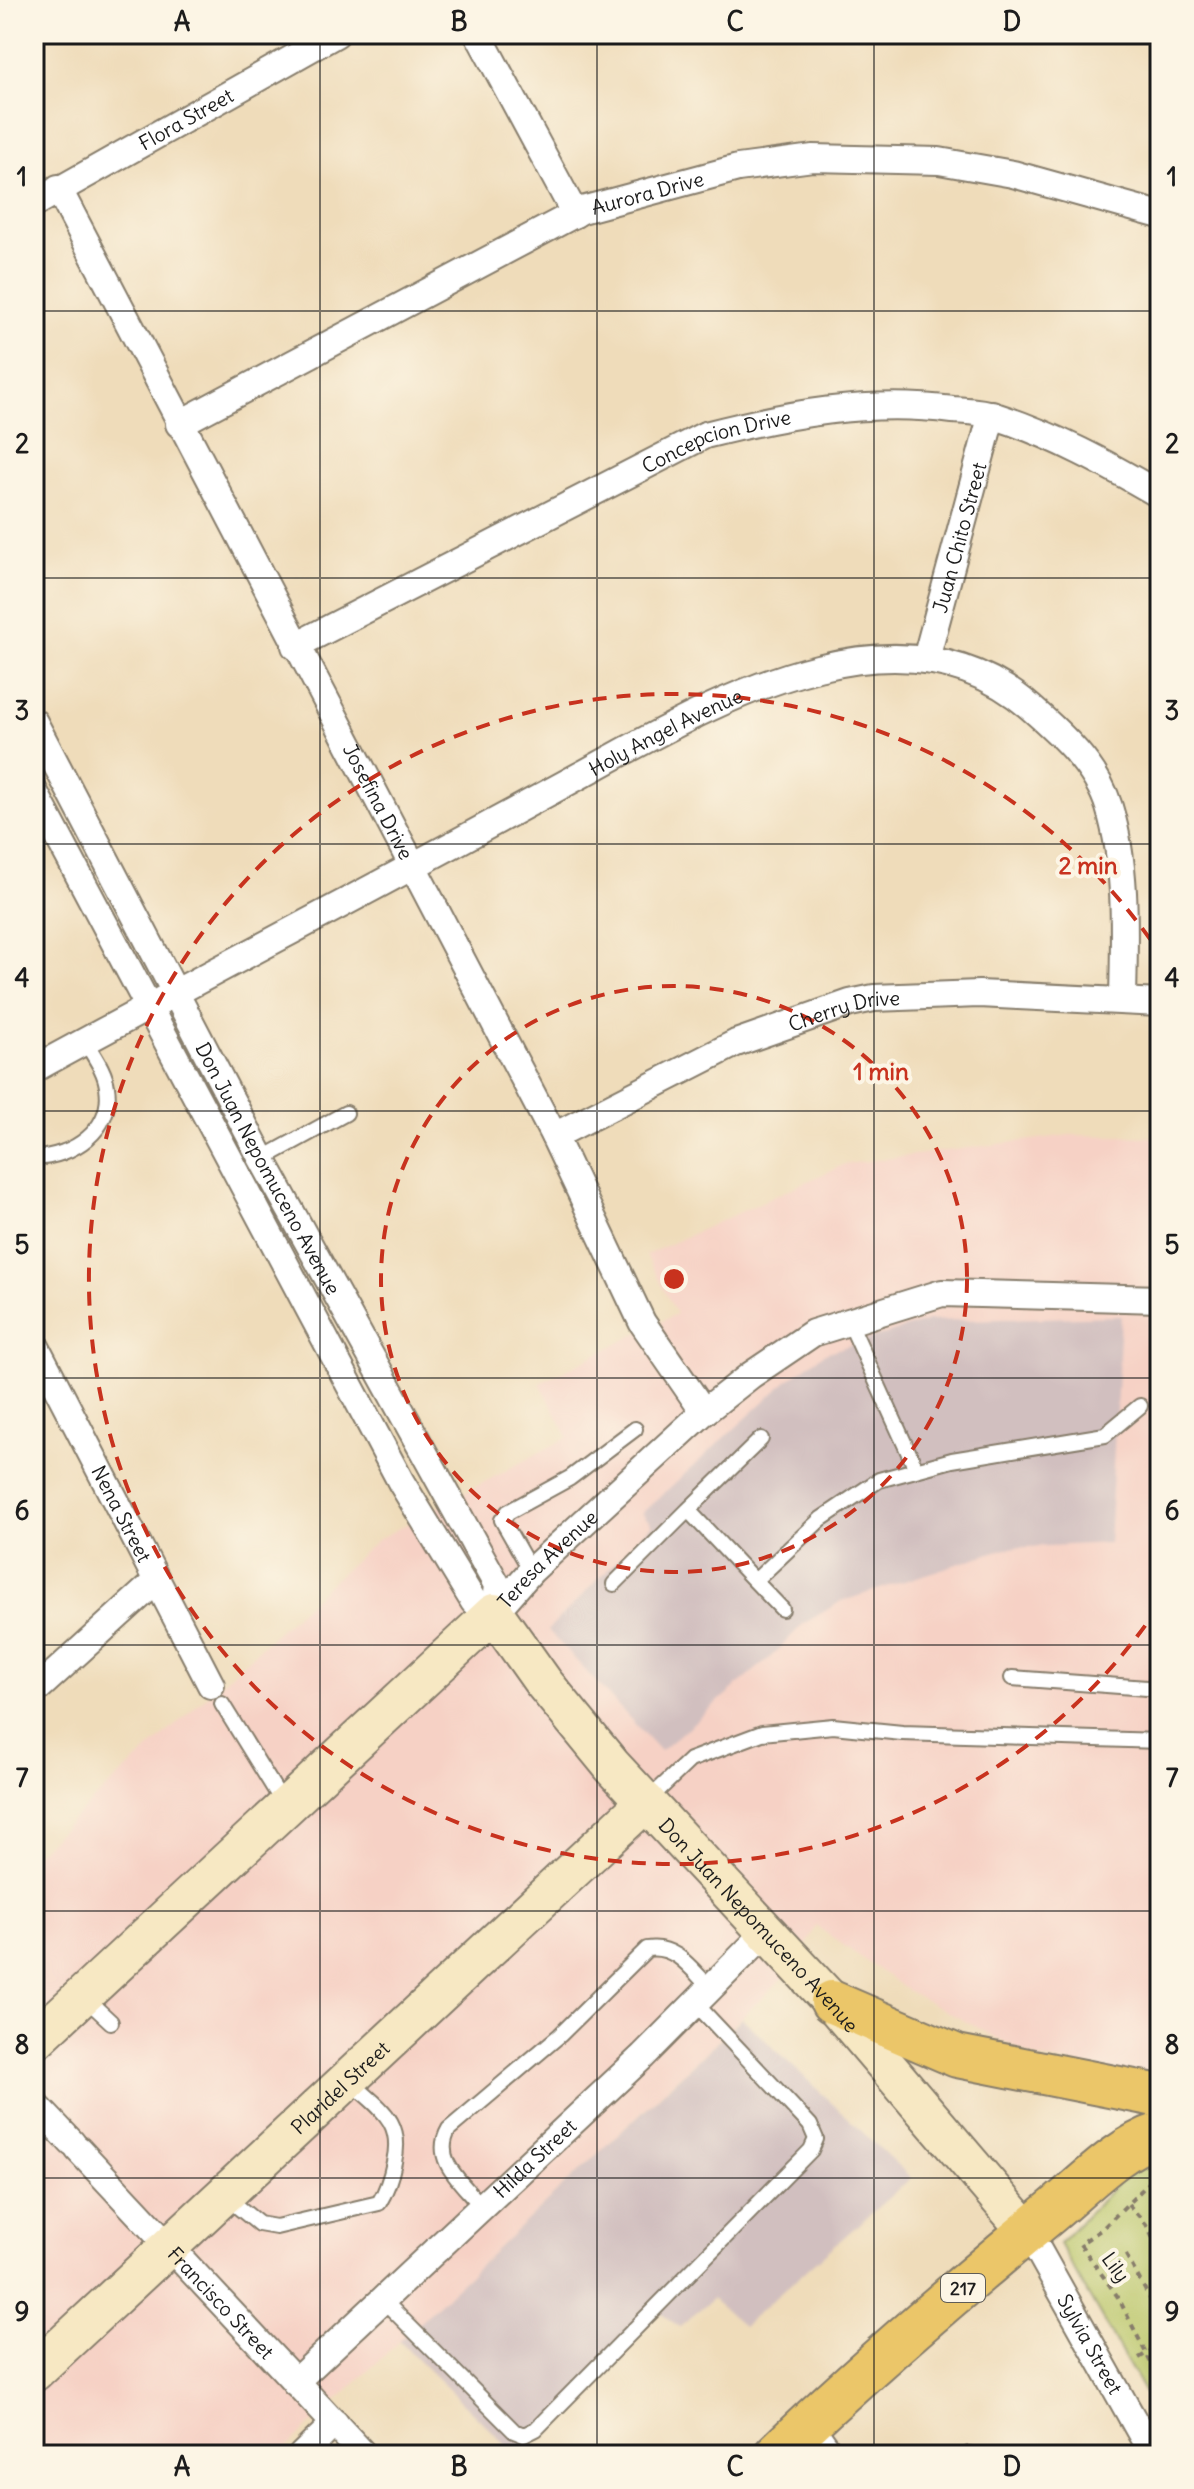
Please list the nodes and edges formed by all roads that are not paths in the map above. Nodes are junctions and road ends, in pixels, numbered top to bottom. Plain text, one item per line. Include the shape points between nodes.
1 (336, 34) edge
2 (478, 34) edge
3 (58, 188) junction
4 (34, 204) edge
5 (575, 214) junction
6 (1160, 215) edge
7 (992, 414) junction
8 (179, 424) junction
9 (1160, 495) edge
10 (295, 646) junction
11 (926, 659) junction
12 (34, 722) edge
13 (34, 791) edge
14 (412, 867) junction
15 (177, 993) junction
16 (1123, 1000) junction
17 (1160, 1003) edge
18 (147, 1009) junction
19 (85, 1041) junction
20 (34, 1069) edge
21 (346, 1113) dead end
22 (554, 1136) junction
23 (34, 1158) edge
24 (262, 1159) junction
25 (1160, 1299) edge
26 (343, 1304) junction
27 (313, 1317) junction
28 (849, 1321) junction
29 (36, 1351) edge
30 (1140, 1406) dead end
31 (704, 1412) junction
32 (635, 1429) dead end
33 (761, 1439) dead end
34 (916, 1469) junction
35 (688, 1510) junction
36 (531, 1571) junction
37 (755, 1581) junction
38 (155, 1582) junction
39 (614, 1584) dead end
40 (782, 1609) dead end
41 (494, 1613) junction
42 (1012, 1678) dead end
43 (1160, 1689) edge
44 (34, 1692) edge
45 (216, 1695) joint
46 (1160, 1741) edge
47 (646, 1802) junction
48 (286, 1807) junction
49 (768, 1930) junction
50 (82, 1996) junction
51 (704, 1996) junction
52 (832, 2002) junction
53 (111, 2022) dead end
54 (34, 2041) edge
55 (348, 2079) junction
56 (1160, 2096) edge
57 (34, 2103) edge
58 (1160, 2134) edge
59 (222, 2195) junction
60 (481, 2206) junction
61 (1028, 2232) junction
62 (168, 2245) junction
63 (382, 2299) junction
64 (34, 2372) edge
65 (295, 2382) junction
66 (335, 2423) junction
67 (820, 2439) edge
68 (302, 2455) edge
69 (364, 2455) edge
70 (775, 2455) edge
71 (1153, 2455) edge

1 - 3 street, Flora Street
2 - 5 street
3 - 4 street, Flora Street
3 - 8 street, Josefina Drive
5 - 6 street, Aurora Drive via 738,168 813,158 939,161 1027,178
5 - 8 street, Aurora Drive
7 - 9 street, Concepcion Drive via 1091,455
7 - 10 street, Concepcion Drive via 860,405 771,418 705,435
7 - 11 street, Juan Chito Street
8 - 10 street, Josefina Drive
10 - 14 street, Josefina Drive
11 - 14 street, Holy Angel Avenue via 848,662 793,673 747,690
11 - 16 street, Holy Angel Avenue via 955,663 1013,692 1076,749 1109,805 1124,895
12 - 15 street, Don Juan Nepomuceno Avenue
13 - 18 street, Don Juan Nepomuceno Avenue
14 - 15 street, Holy Angel Avenue
14 - 22 street, Josefina Drive
15 - 18 street, Holy Angel Avenue
15 - 24 street, Don Juan Nepomuceno Avenue
16 - 17 street, Cherry Drive
16 - 22 street, Cherry Drive via 979,994 850,1003 736,1043
18 - 19 street, Holy Angel Avenue
18 - 27 street, Don Juan Nepomuceno Avenue
19 - 20 street, Holy Angel Avenue
19 - 23 lane via 105,1076 105,1114 82,1143 62,1154
21 - 24 lane
22 - 31 street, Josefina Drive via 642,1322
24 - 26 street, Don Juan Nepomuceno Avenue
25 - 28 street, Teresa Avenue via 942,1293
26 - 27 street
26 - 41 street, Don Juan Nepomuceno Avenue via 497,1585
27 - 41 street, Don Juan Nepomuceno Avenue via 431,1533 474,1602
28 - 31 street, Teresa Avenue via 813,1333
28 - 34 lane
29 - 38 street, Nena Street
30 - 34 lane via 1105,1435
31 - 36 street, Teresa Avenue
32 - 36 lane via 502,1520
33 - 35 lane
34 - 37 lane via 879,1480 821,1519
35 - 37 lane
35 - 39 lane
36 - 41 street, Teresa Avenue
37 - 40 lane
38 - 44 street
38 - 45 street, Nena Street
41 - 47 street, Don Juan Nepomuceno Avenue via 543,1682
41 - 48 street, Teresa Avenue
42 - 43 lane
45 - 48 lane
46 - 47 lane via 833,1726 762,1733 690,1760
47 - 49 street, Don Juan Nepomuceno Avenue
47 - 55 street, Plaridel Street
48 - 50 street, Teresa Avenue
49 - 51 street, Hilda Street
49 - 52 street, Don Juan Nepomuceno Avenue
50 - 53 lane
50 - 54 street, Teresa Avenue
51 - 60 street, Hilda Street
51 - 60 lane via 672,1951 647,1949 575,2021 449,2129 441,2157
51 - 63 lane via 816,2139 811,2150 536,2429 524,2435 514,2431
52 - 56 main road via 957,2056
52 - 61 street, Don Juan Nepomuceno Avenue
55 - 59 street, Plaridel Street
55 - 59 lane via 396,2128 399,2140 379,2203 276,2227 259,2224
57 - 62 street, Francisco Street
58 - 61 main road, 217 via 1113,2161
59 - 62 street, Plaridel Street
60 - 63 street, Hilda Street
61 - 67 main road, 217
61 - 71 street, Sylvia Street
62 - 64 street, Plaridel Street
62 - 65 street, Francisco Street
63 - 65 street, Hilda Street
65 - 66 street, Francisco Street
66 - 68 street
66 - 69 street, Francisco Street
67 - 70 main road, 217

